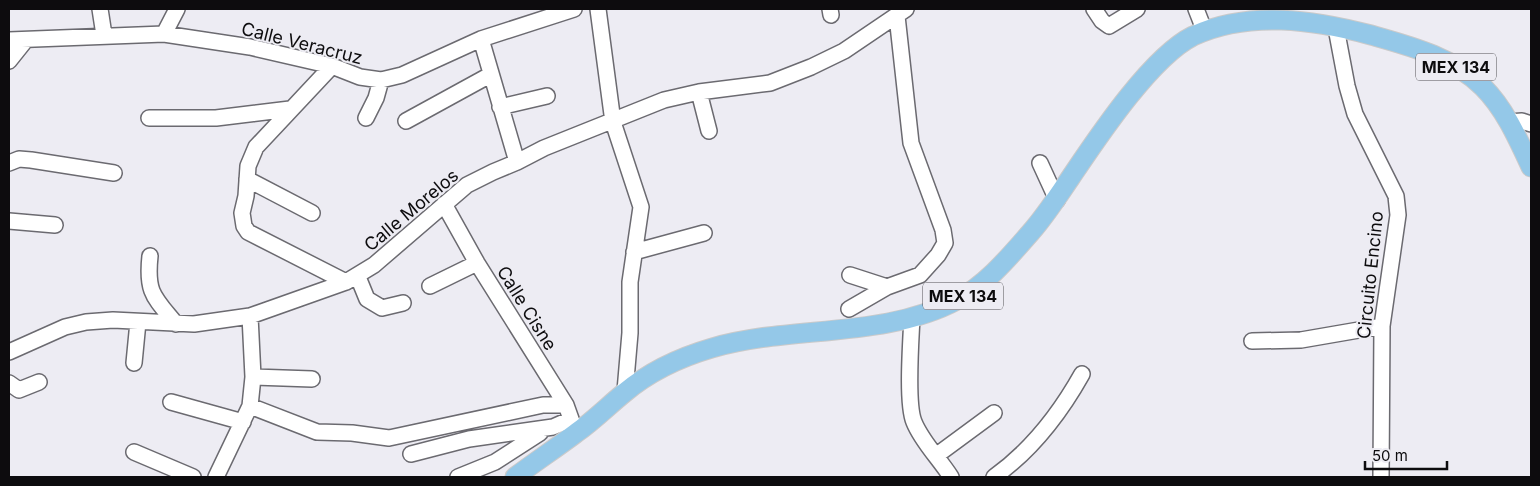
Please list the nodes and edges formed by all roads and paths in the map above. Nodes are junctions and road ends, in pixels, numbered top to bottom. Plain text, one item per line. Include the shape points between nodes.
1 (100, 9) edge
2 (177, 9) edge
3 (574, 9) edge
4 (598, 9) edge
5 (1094, 9) edge
6 (1137, 9) edge
7 (1196, 9) edge
8 (901, 12) edge
9 (1336, 28) junction
10 (1205, 32) junction
11 (164, 34) junction
12 (104, 35) junction
13 (481, 39) junction
14 (9, 40) edge
15 (25, 41) junction
16 (9, 60) edge
17 (332, 66) junction
18 (490, 75) junction
19 (381, 80) junction
20 (699, 92) junction
21 (547, 96) dead end
22 (500, 107) junction
23 (290, 109) junction
24 (149, 118) dead end
25 (366, 118) dead end
26 (406, 121) dead end
27 (613, 122) junction
28 (1509, 122) junction
29 (1531, 124) edge
30 (709, 131) dead end
31 (518, 162) junction
32 (9, 163) edge
33 (1040, 163) dead end
34 (1531, 167) edge
35 (114, 173) dead end
36 (247, 179) junction
37 (1058, 200) junction
38 (444, 204) junction
39 (312, 214) dead end
40 (9, 222) edge
41 (55, 225) dead end
42 (704, 233) dead end
43 (634, 252) junction
44 (150, 256) dead end
45 (477, 263) junction
46 (850, 275) dead end
47 (352, 280) junction
48 (430, 286) dead end
49 (887, 287) junction
50 (403, 303) dead end
51 (849, 309) dead end
52 (250, 316) junction
53 (912, 317) junction
54 (138, 322) junction
55 (176, 324) junction
56 (1382, 326) junction
57 (1252, 341) dead end
58 (9, 352) edge
59 (134, 363) dead end
60 (1082, 374) dead end
61 (253, 377) junction
62 (312, 379) dead end
63 (40, 382) dead end
64 (9, 383) edge
65 (625, 391) junction
66 (171, 402) dead end
67 (250, 406) junction
68 (994, 413) dead end
69 (571, 419) junction
70 (243, 422) junction
71 (553, 427) junction
72 (134, 452) dead end
73 (411, 454) dead end
74 (937, 455) junction
75 (193, 477) edge
76 (216, 477) edge
77 (458, 477) edge
78 (515, 477) edge
79 (950, 477) edge
80 (994, 477) edge
81 (1380, 477) edge

1 - 12 street
2 - 11 street
3 - 13 street, Calle Veracruz
4 - 27 street
5 - 6 street via 1108,26
7 - 10 street
8 - 20 street, Calle Morelos via 844,51 811,67 770,83
8 - 49 street via 911,143 945,243 920,275
9 - 10 main road, MEX 134 via 1268,19
9 - 28 main road, MEX 134 via 1419,49 1454,65 1483,86
9 - 56 street, Circuito Encino via 1355,114 1396,196 1395,245
10 - 37 main road, MEX 134 via 1180,45 1148,73 1069,180
11 - 12 street, Calle Veracruz
11 - 17 street, Calle Veracruz
12 - 15 street, Calle Veracruz
13 - 18 street
13 - 19 street, Calle Veracruz via 402,75
14 - 15 street, Calle Veracruz
15 - 16 street
17 - 19 street, Calle Veracruz via 360,77
17 - 23 street
18 - 22 street
18 - 26 street
19 - 25 street
20 - 27 street, Calle Morelos via 664,100
20 - 30 street
21 - 22 street
22 - 31 street
23 - 24 street via 216,118
23 - 36 street via 253,152
27 - 31 street, Calle Morelos via 544,148
27 - 43 street via 641,208
28 - 29 street
28 - 34 main road, MEX 134
31 - 38 street, Calle Morelos via 467,185
32 - 35 street via 18,159 31,160
33 - 37 street
36 - 39 street
36 - 47 street via 242,214 248,232
37 - 53 main road, MEX 134 via 1006,260 980,284 957,300
38 - 45 street, Calle Cisne
38 - 47 street, Calle Morelos
40 - 41 street
42 - 43 street
43 - 65 street
44 - 55 street via 150,289
45 - 48 street
45 - 69 street, Calle Cisne
46 - 49 street
47 - 50 street via 367,299 382,308
47 - 52 street, Calle Morelos
49 - 51 street
52 - 55 street, Calle Morelos
52 - 61 street
53 - 65 main road, MEX 134 via 716,347 664,367
53 - 74 street via 913,420
54 - 55 street, Calle Morelos
54 - 58 street, Calle Morelos via 86,322 65,327
54 - 59 street
56 - 57 street via 1301,340
56 - 81 street, Circuito Encino
60 - 80 street via 1049,426
61 - 62 street
61 - 67 street
63 - 64 street via 19,390
65 - 69 main road, MEX 134
66 - 70 street
67 - 69 street via 317,432 352,432 389,438 543,405
67 - 70 street
68 - 74 street
69 - 71 street
69 - 78 main road, MEX 134
70 - 76 street
71 - 73 street via 468,439
71 - 77 street via 495,462
72 - 75 street
74 - 79 street

